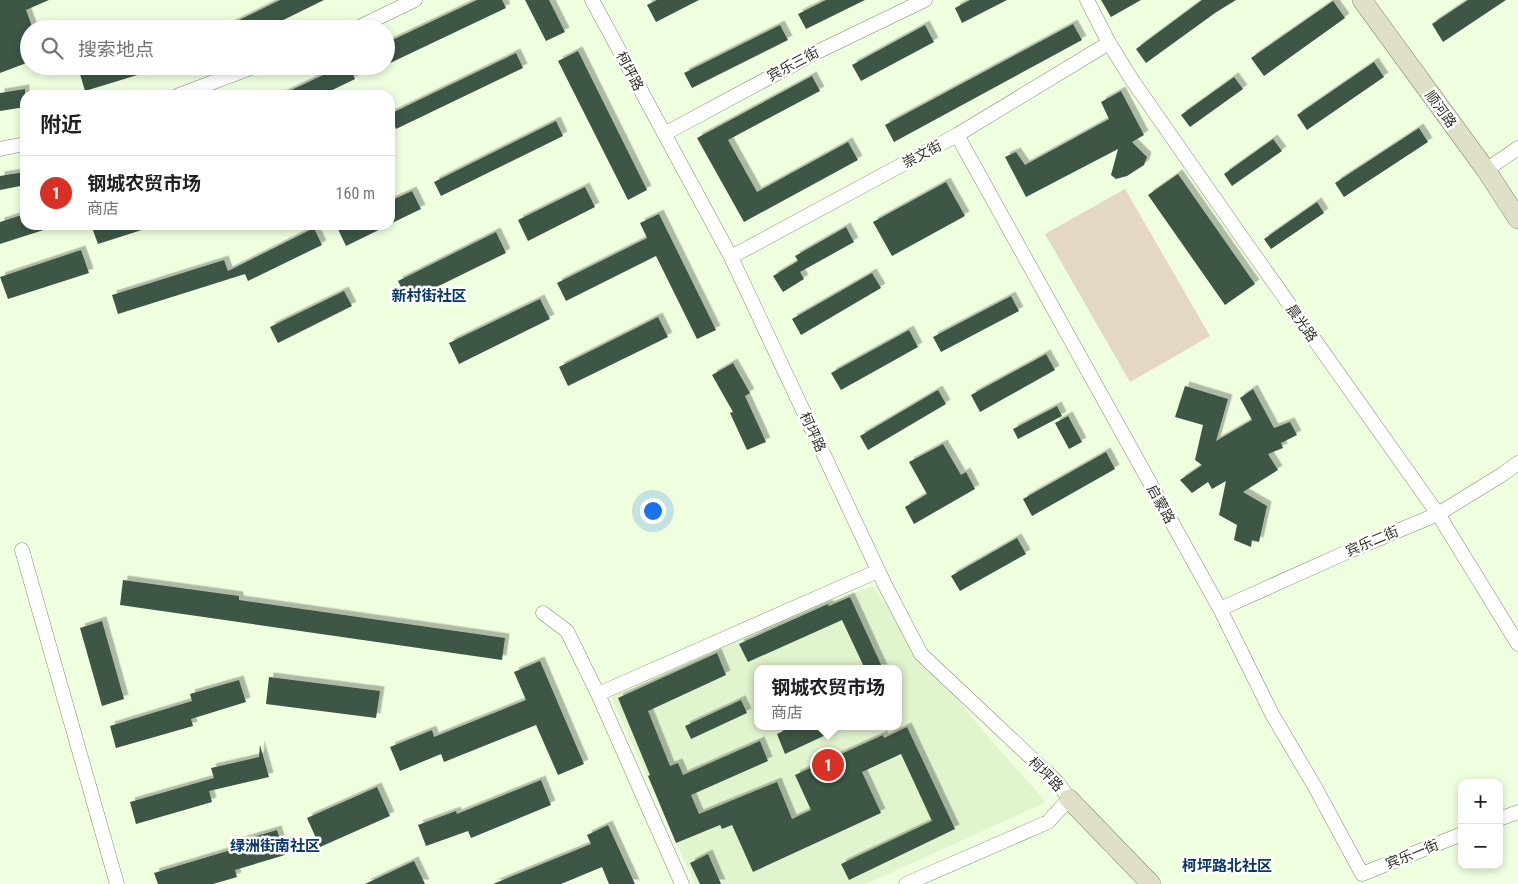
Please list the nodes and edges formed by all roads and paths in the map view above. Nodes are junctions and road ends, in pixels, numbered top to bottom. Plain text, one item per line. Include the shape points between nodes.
1 (415, 0) edge
2 (592, 0) edge
3 (926, 0) edge
4 (1087, 0) edge
5 (1362, 0) edge
6 (374, 20) edge
7 (1109, 43) junction
8 (232, 75) edge
9 (192, 90) edge
10 (664, 134) junction
11 (957, 135) junction
12 (20, 145) edge
13 (1518, 148) edge
14 (0, 149) edge
15 (1486, 170) junction
16 (1518, 219) edge
17 (731, 257) junction
18 (1518, 463) edge
19 (1438, 514) junction
20 (22, 550) dead end
21 (878, 571) junction
22 (1220, 609) junction
23 (543, 613) dead end
24 (1518, 644) edge
25 (598, 694) junction
26 (1069, 798) junction
27 (1518, 812) edge
28 (1503, 818) edge
29 (1458, 836) edge
30 (1362, 874) joint
31 (117, 884) edge
32 (682, 884) edge
33 (906, 884) edge
34 (1151, 884) edge

1 - 6 street
2 - 10 street, 柯坪路
3 - 10 street, 宾乐三街 via 815,52
4 - 7 street, 晨光路
5 - 15 street, 顺河路
7 - 11 street, 崇文街
7 - 19 street, 晨光路 via 1242,239
8 - 9 street
10 - 17 street, 柯坪路
11 - 17 street, 崇文街
11 - 22 street, 启蒙路
12 - 14 street
13 - 15 street
15 - 16 street, 顺河路
17 - 21 street, 柯坪路
18 - 19 street, 宾乐二街
19 - 22 street, 宾乐二街
19 - 24 street, 晨光路
20 - 31 street
21 - 25 street
21 - 26 street, 柯坪路 via 921,654 1058,783
22 - 30 street, 启蒙路 via 1272,714
23 - 25 street via 568,631
25 - 32 street
26 - 33 street, 柯坪路 via 1048,822
26 - 34 street
27 - 28 street
29 - 30 street, 宾乐一街

